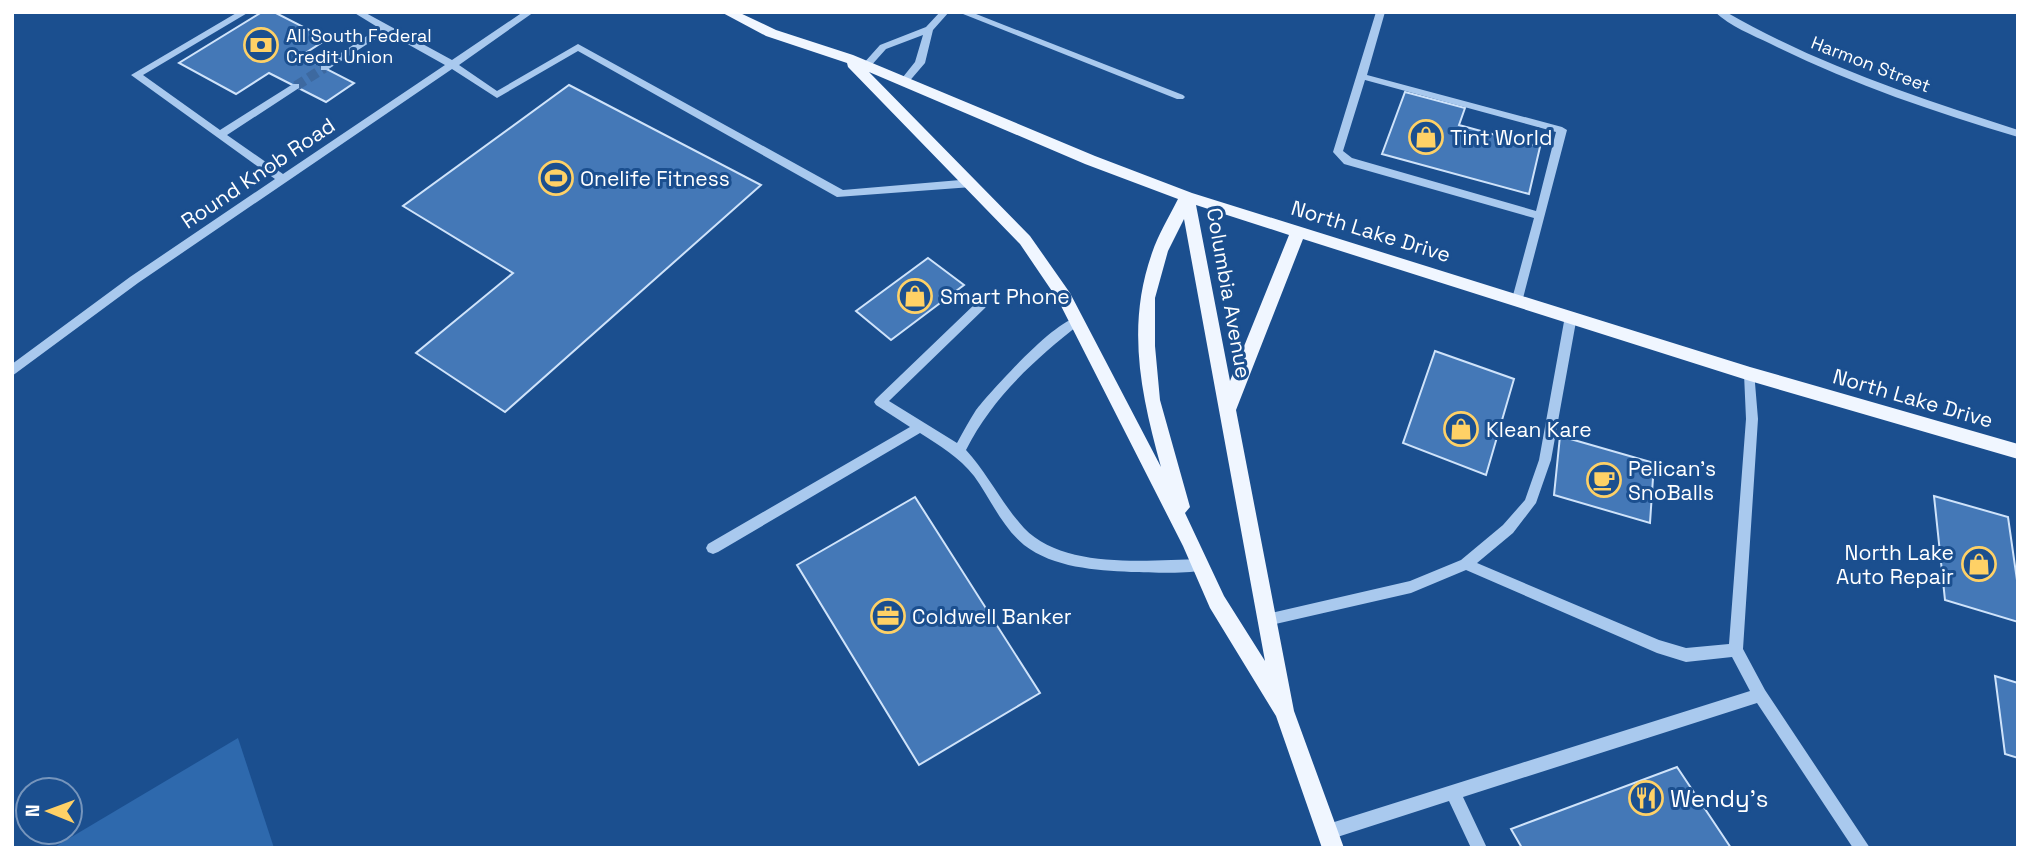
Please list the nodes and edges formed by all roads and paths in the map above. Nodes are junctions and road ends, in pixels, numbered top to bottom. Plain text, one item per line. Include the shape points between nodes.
1 (245, 12) edge
2 (357, 12) edge
3 (530, 12) edge
4 (727, 12) edge
5 (945, 12) edge
6 (962, 12) edge
7 (1381, 12) edge
8 (1718, 12) edge
9 (385, 28) junction
10 (929, 29) junction
11 (848, 58) junction
12 (451, 64) junction
13 (866, 66) junction
14 (324, 68) tunnel mouth
15 (1360, 76) junction
16 (904, 82) junction
17 (296, 86) tunnel mouth
18 (1180, 97) dead end
19 (220, 134) junction
20 (2018, 134) edge
21 (282, 179) junction
22 (972, 183) junction
23 (1187, 197) junction
24 (1539, 216) junction
25 (1298, 232) junction
26 (1518, 299) junction
27 (981, 304) dead end
28 (1571, 316) junction
29 (1076, 321) junction
30 (12, 371) edge
31 (1750, 374) junction
32 (1226, 413) junction
33 (920, 427) junction
34 (959, 451) junction
35 (2018, 452) edge
36 (1191, 543) junction
37 (713, 548) dead end
38 (1466, 564) junction
39 (1201, 565) junction
40 (1267, 620) junction
41 (1736, 650) junction
42 (1760, 695) junction
43 (1284, 711) junction
44 (1453, 793) junction
45 (1331, 840) edge
46 (1479, 848) edge
47 (1862, 848) edge

1 - 19 street via 136,75
2 - 9 street
3 - 12 street, Round Knob Road
4 - 11 main road, North Lake Drive via 771,33
5 - 10 street
6 - 18 street
7 - 15 street
8 - 20 street, Harmon Street via 1839,70
9 - 12 street
9 - 14 street
10 - 13 street via 883,47
10 - 16 street via 920,63
11 - 13 main road, North Lake Drive
11 - 22 main road, Columbia Avenue
12 - 21 street, Round Knob Road
12 - 22 street via 498,95 578,47 841,194
13 - 16 main road, North Lake Drive
15 - 24 street via 1338,152 1348,161
15 - 24 street via 1562,130
16 - 23 main road, North Lake Drive
17 - 19 street
19 - 21 street
21 - 30 street, Round Knob Road
22 - 29 main road, Columbia Avenue via 1025,240
23 - 25 main road, North Lake Drive
23 - 32 main road, Columbia Avenue
23 - 36 main road, Columbia Avenue via 1157,263 1147,298 1147,346 1151,400
24 - 26 street
25 - 26 main road, North Lake Drive
25 - 32 main road
26 - 28 main road, North Lake Drive
27 - 33 street via 880,402
28 - 31 main road, North Lake Drive
28 - 38 street via 1545,460 1530,503
29 - 34 street via 1003,387 968,430
29 - 36 main road, Columbia Avenue
31 - 35 main road, North Lake Drive
31 - 41 street via 1752,419
32 - 40 main road, Columbia Avenue
33 - 34 street
33 - 37 street
34 - 39 street via 1028,541 1043,551 1116,564
36 - 39 main road, Columbia Avenue
38 - 40 street via 1411,587
38 - 41 street via 1676,652
39 - 43 main road, Columbia Avenue via 1217,602
40 - 43 main road, Columbia Avenue
41 - 42 street
42 - 44 street
42 - 47 street
43 - 45 main road, Columbia Avenue
44 - 45 street
44 - 46 street

